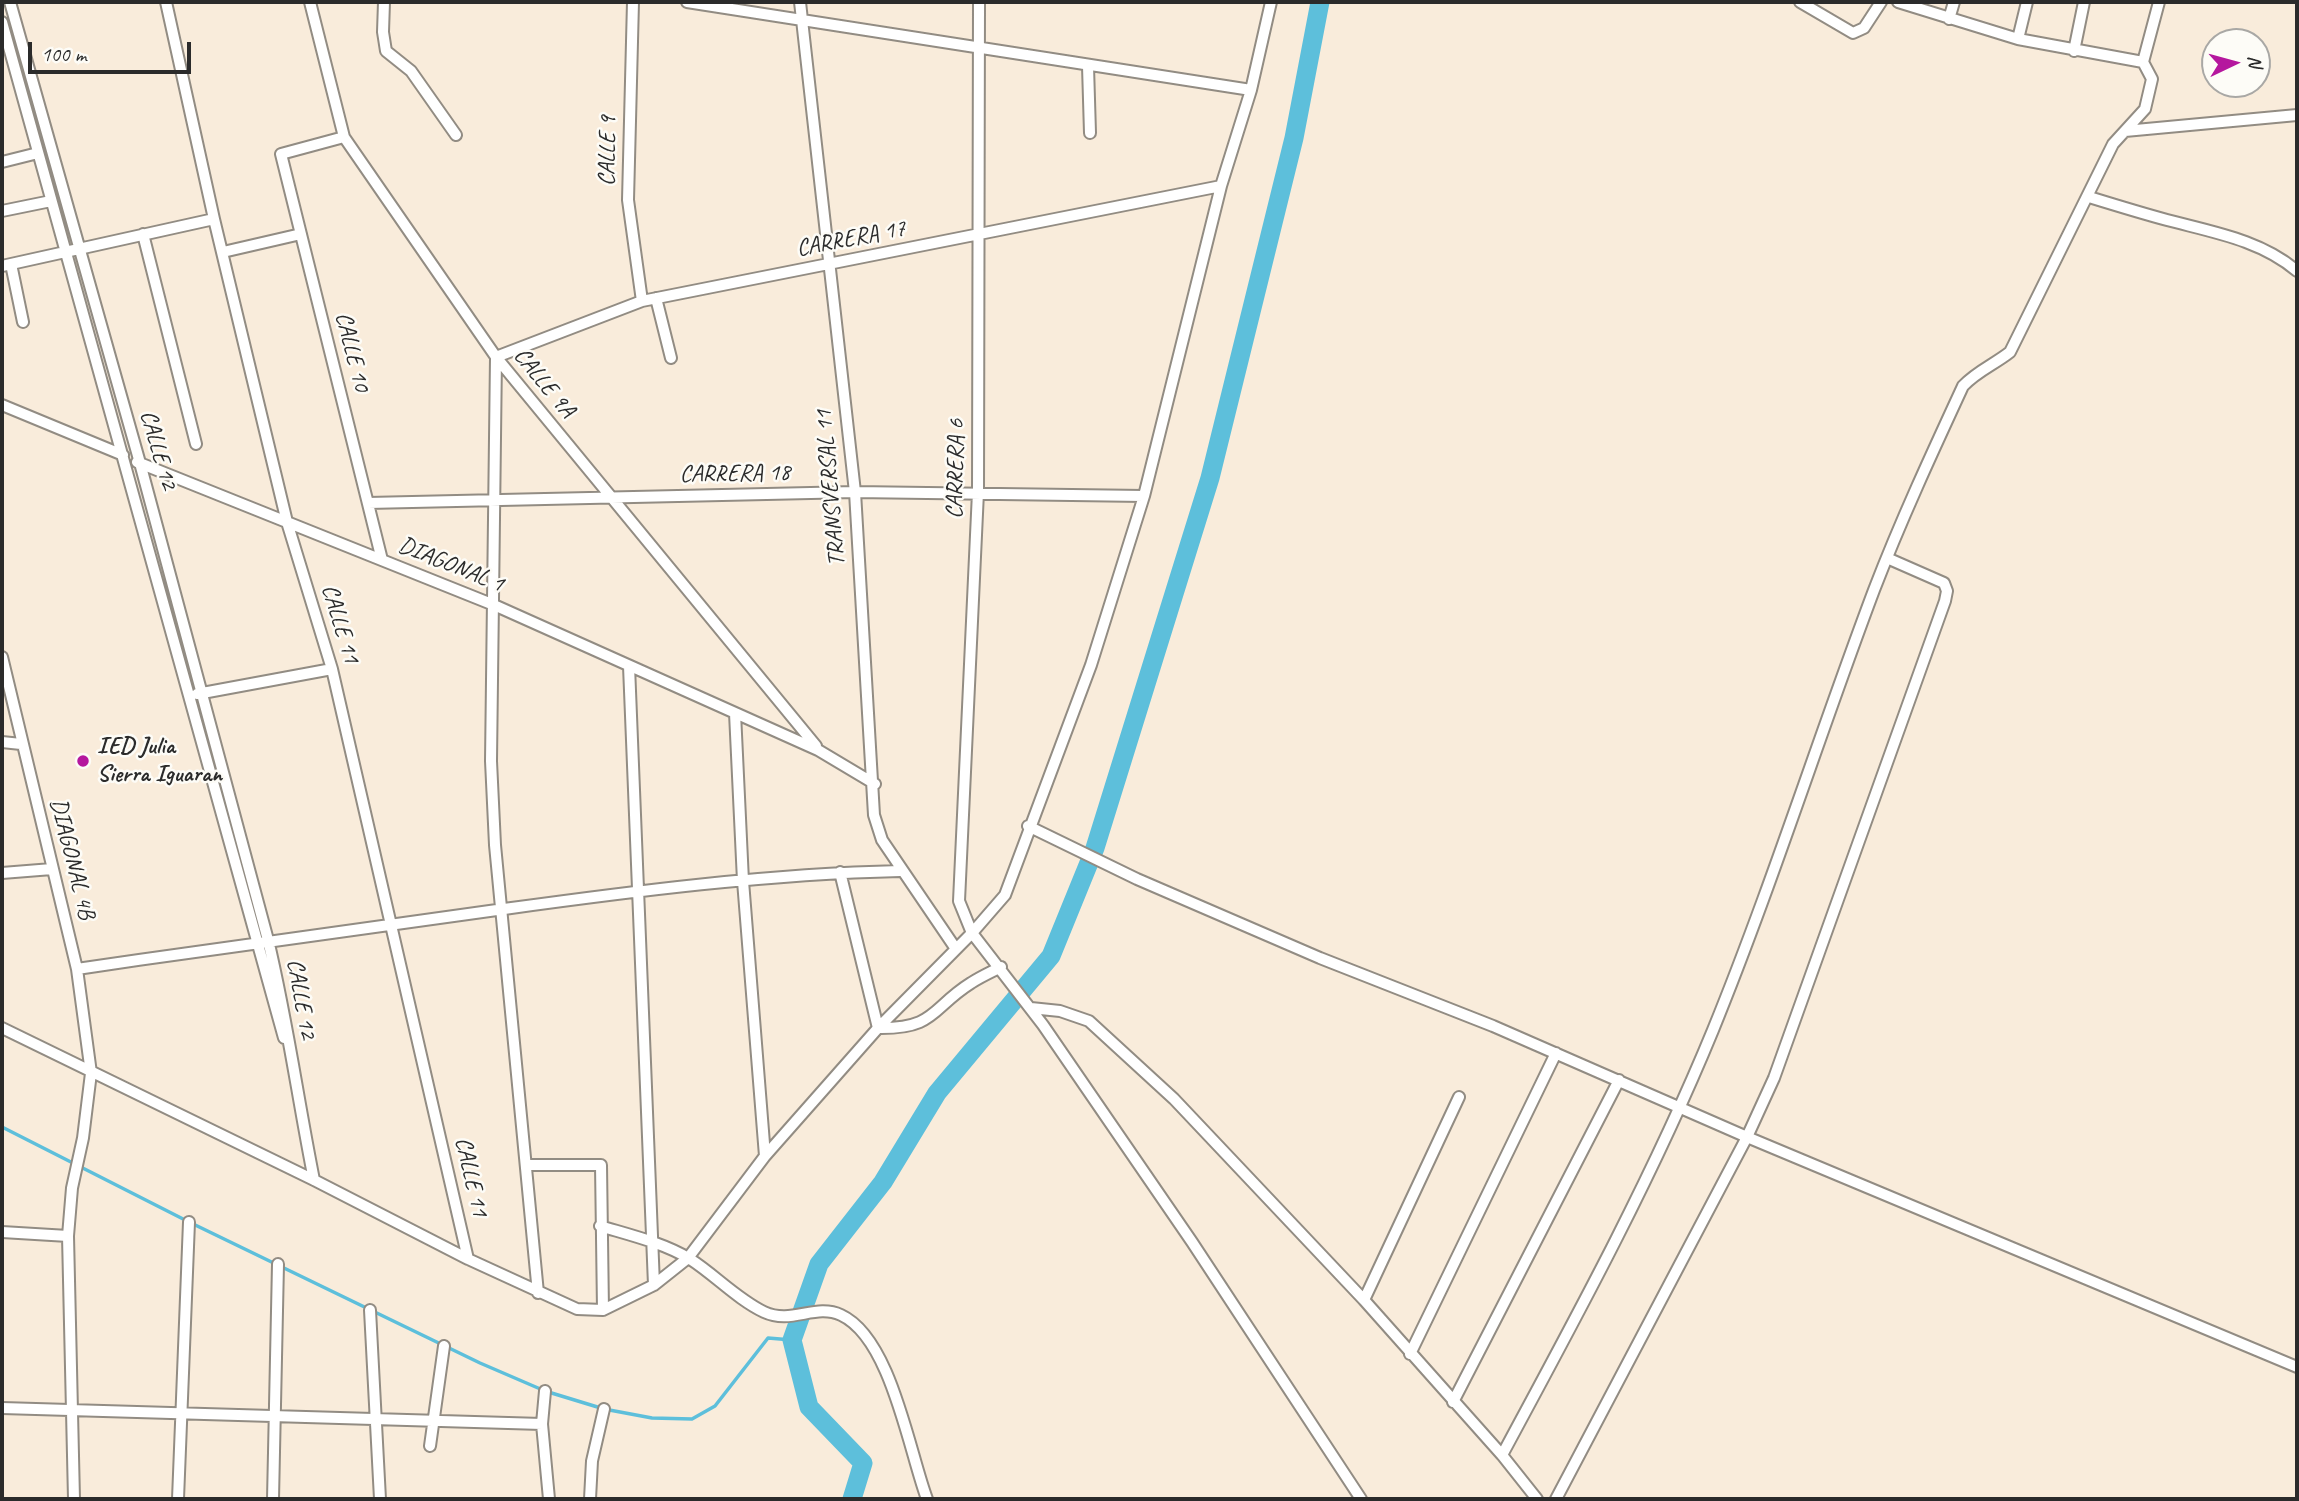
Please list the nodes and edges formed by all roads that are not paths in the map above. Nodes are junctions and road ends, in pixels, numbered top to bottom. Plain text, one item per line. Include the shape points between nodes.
1 (10, 2) edge
2 (166, 2) edge
3 (310, 2) edge
4 (384, 2) edge
5 (633, 2) edge
6 (687, 2) edge
7 (800, 2) edge
8 (979, 2) edge
9 (1271, 2) edge
10 (1800, 2) edge
11 (1881, 2) edge
12 (1898, 2) edge
13 (1954, 2) edge
14 (2027, 2) edge
15 (2084, 2) edge
16 (2159, 2) edge
17 (1814, 5) edge
18 (1950, 19) junction
19 (2, 22) edge
20 (803, 22) junction
21 (2018, 39) junction
22 (979, 49) junction
23 (2074, 51) junction
24 (2143, 62) junction
25 (1088, 66) junction
26 (1251, 90) junction
27 (41, 110) junction
28 (27, 114) junction
29 (2297, 114) edge
30 (2125, 131) junction
31 (1090, 133) dead end
32 (456, 135) dead end
33 (344, 137) junction
34 (38, 153) junction
35 (2, 162) edge
36 (1221, 186) junction
37 (2089, 197) junction
38 (51, 201) junction
39 (2, 211) edge
40 (214, 219) junction
41 (143, 234) junction
42 (301, 234) junction
43 (980, 234) junction
44 (79, 249) junction
45 (65, 252) junction
46 (223, 252) junction
47 (7, 265) edge
48 (829, 265) junction
49 (2297, 271) edge
50 (656, 298) junction
51 (642, 301) junction
52 (23, 322) dead end
53 (495, 357) junction
54 (671, 358) dead end
55 (2, 405) edge
56 (196, 444) dead end
57 (121, 454) junction
58 (140, 463) junction
59 (855, 492) junction
60 (978, 492) junction
61 (1144, 496) junction
62 (611, 498) junction
63 (494, 500) junction
64 (368, 503) junction
65 (287, 522) junction
66 (1887, 558) junction
67 (382, 560) junction
68 (494, 605) junction
69 (2, 657) edge
70 (629, 666) junction
71 (332, 669) junction
72 (203, 693) junction
73 (188, 696) junction
74 (735, 713) junction
75 (2, 742) edge
76 (21, 744) junction
77 (818, 750) junction
78 (875, 784) junction
79 (1028, 826) junction
80 (52, 869) junction
81 (900, 871) junction
82 (841, 872) junction
83 (2, 873) edge
84 (743, 881) junction
85 (640, 890) junction
86 (504, 909) junction
87 (391, 924) junction
88 (972, 933) junction
89 (268, 940) junction
90 (257, 942) junction
91 (956, 949) junction
92 (1001, 967) junction
93 (77, 969) junction
94 (1031, 1008) junction
95 (2, 1028) edge
96 (878, 1028) junction
97 (1556, 1053) junction
98 (289, 1054) junction
99 (91, 1073) junction
100 (1619, 1080) junction
101 (1459, 1097) dead end
102 (1679, 1106) junction
103 (1747, 1137) junction
104 (765, 1156) junction
105 (528, 1165) junction
106 (314, 1180) junction
107 (189, 1222) dead end
108 (600, 1226) junction
109 (2, 1231) edge
110 (68, 1236) junction
111 (652, 1242) junction
112 (688, 1258) junction
113 (468, 1259) junction
114 (278, 1264) dead end
115 (654, 1284) junction
116 (538, 1293) junction
117 (1364, 1300) junction
118 (370, 1310) dead end
119 (603, 1310) junction
120 (444, 1346) dead end
121 (1410, 1354) junction
122 (2297, 1367) edge
123 (545, 1391) dead end
124 (1453, 1402) junction
125 (2, 1408) edge
126 (70, 1409) junction
127 (604, 1409) dead end
128 (181, 1412) junction
129 (274, 1415) junction
130 (374, 1418) junction
131 (432, 1420) junction
132 (542, 1424) junction
133 (430, 1446) dead end
134 (1503, 1455) junction
135 (74, 1499) edge
136 (178, 1499) edge
137 (273, 1499) edge
138 (380, 1499) edge
139 (549, 1499) edge
140 (590, 1499) edge
141 (927, 1499) edge
142 (1361, 1499) edge
143 (1537, 1499) edge
144 (1556, 1499) edge

1 - 27 street, CALLE 12
2 - 40 street, CALLE 11
3 - 33 street, CALLE 9A
4 - 32 street via 386,51 411,71
5 - 51 street, CALLE 9 via 628,200
6 - 20 street
7 - 20 street, TRANSVERSAL 11
8 - 22 street, CARRERA 6
9 - 26 street
10 - 17 street
11 - 17 street via 1864,28 1853,33
12 - 18 street
13 - 18 street
14 - 21 street
15 - 23 street
16 - 24 street
18 - 21 street
19 - 28 street, CALLE 12
20 - 22 street
20 - 48 street, TRANSVERSAL 11
21 - 23 street
22 - 25 street
22 - 43 street, CARRERA 6
23 - 24 street
24 - 30 street via 2152,79 2145,109
25 - 26 street
25 - 31 street
26 - 36 street
27 - 28 street
27 - 44 street, CALLE 12
28 - 34 street, CALLE 12
29 - 30 street
30 - 37 street via 2113,144
33 - 42 street, CALLE 10 via 281,154
33 - 53 street, CALLE 9A
34 - 35 street
34 - 38 street, CALLE 12
36 - 43 street, CARRERA 17
36 - 61 street
37 - 49 street via 2214,229 2285,260
37 - 66 street via 2010,352 1974,373 1963,386
38 - 39 street
38 - 45 street, CALLE 12
40 - 41 street
40 - 46 street, CALLE 11
41 - 44 street
41 - 56 street
42 - 46 street
42 - 64 street, CALLE 10
43 - 48 street, CARRERA 17
43 - 60 street, CARRERA 6
44 - 45 street
44 - 58 street, CALLE 12
45 - 47 street
45 - 57 street, CALLE 12
46 - 65 street, CALLE 11
47 - 52 street
48 - 50 street, CARRERA 17
48 - 59 street, TRANSVERSAL 11
50 - 51 street, CARRERA 17
50 - 54 street
51 - 53 street, CARRERA 17
53 - 62 street, CALLE 9A
53 - 63 street
55 - 57 street, DIAGONAL 1
57 - 58 street, DIAGONAL 1
57 - 73 street, CALLE 12
58 - 65 street, DIAGONAL 1
58 - 72 street, CALLE 12
59 - 60 street, CARRERA 18
59 - 62 street, CARRERA 18
59 - 78 street, TRANSVERSAL 11
60 - 61 street, CARRERA 18
60 - 88 street, CARRERA 6 via 958,901
61 - 79 street via 1091,666
62 - 63 street, CARRERA 18
62 - 77 street, CALLE 9A
63 - 64 street, CARRERA 18
63 - 68 street
64 - 67 street, CALLE 10
65 - 67 street, DIAGONAL 1
65 - 71 street, CALLE 11
66 - 102 street via 1778,861
66 - 103 street via 1944,583 1945,601 1779,1065
67 - 68 street, DIAGONAL 1
68 - 70 street, DIAGONAL 1
68 - 86 street via 491,761
69 - 76 street, DIAGONAL 4B
70 - 74 street, DIAGONAL 1
70 - 85 street
71 - 72 street
71 - 87 street, CALLE 11
72 - 73 street
72 - 89 street, CALLE 12
73 - 90 street, CALLE 12
74 - 77 street, DIAGONAL 1
74 - 84 street
75 - 76 street
76 - 80 street, DIAGONAL 4B
77 - 78 street, DIAGONAL 1
78 - 81 street, TRANSVERSAL 11 via 874,815
79 - 88 street via 1004,895
79 - 97 street via 1309,954
80 - 83 street
80 - 93 street, DIAGONAL 4B
81 - 82 street
81 - 91 street, TRANSVERSAL 11
82 - 84 street
82 - 96 street
84 - 85 street
84 - 104 street
85 - 86 street
85 - 111 street
86 - 87 street
86 - 105 street
87 - 89 street
87 - 113 street, CALLE 11
88 - 91 street
88 - 92 street, CARRERA 6
89 - 90 street
89 - 98 street, CALLE 12 via 285,1010
90 - 93 street
90 - 98 street, CALLE 12
91 - 96 street
92 - 94 street, CARRERA 6
92 - 96 street via 969,984 933,1017 916,1024
93 - 99 street, DIAGONAL 4B
94 - 117 street via 1089,1021 1174,1099
94 - 142 street, CARRERA 6
95 - 99 street
96 - 104 street
97 - 100 street
97 - 121 street
98 - 106 street
99 - 106 street
99 - 110 street, DIAGONAL 4B
100 - 102 street
100 - 124 street
101 - 117 street
102 - 103 street
102 - 134 street
103 - 122 street
103 - 144 street
104 - 112 street
105 - 108 street via 601,1165
105 - 116 street
106 - 113 street
107 - 128 street
108 - 111 street
108 - 119 street
109 - 110 street
110 - 126 street, DIAGONAL 4B
111 - 112 street
111 - 115 street
112 - 115 street
112 - 141 street via 762,1311 783,1319 825,1311 842,1315 855,1325 888,1374
113 - 116 street
114 - 129 street
115 - 119 street
116 - 119 street via 577,1309
117 - 121 street
118 - 130 street
120 - 131 street
121 - 124 street
123 - 132 street
124 - 134 street
125 - 126 street
126 - 128 street
126 - 135 street, DIAGONAL 4B
127 - 140 street via 592,1461
128 - 129 street
128 - 136 street
129 - 130 street
129 - 137 street
130 - 131 street
130 - 138 street
131 - 132 street
131 - 133 street
132 - 139 street
134 - 143 street

